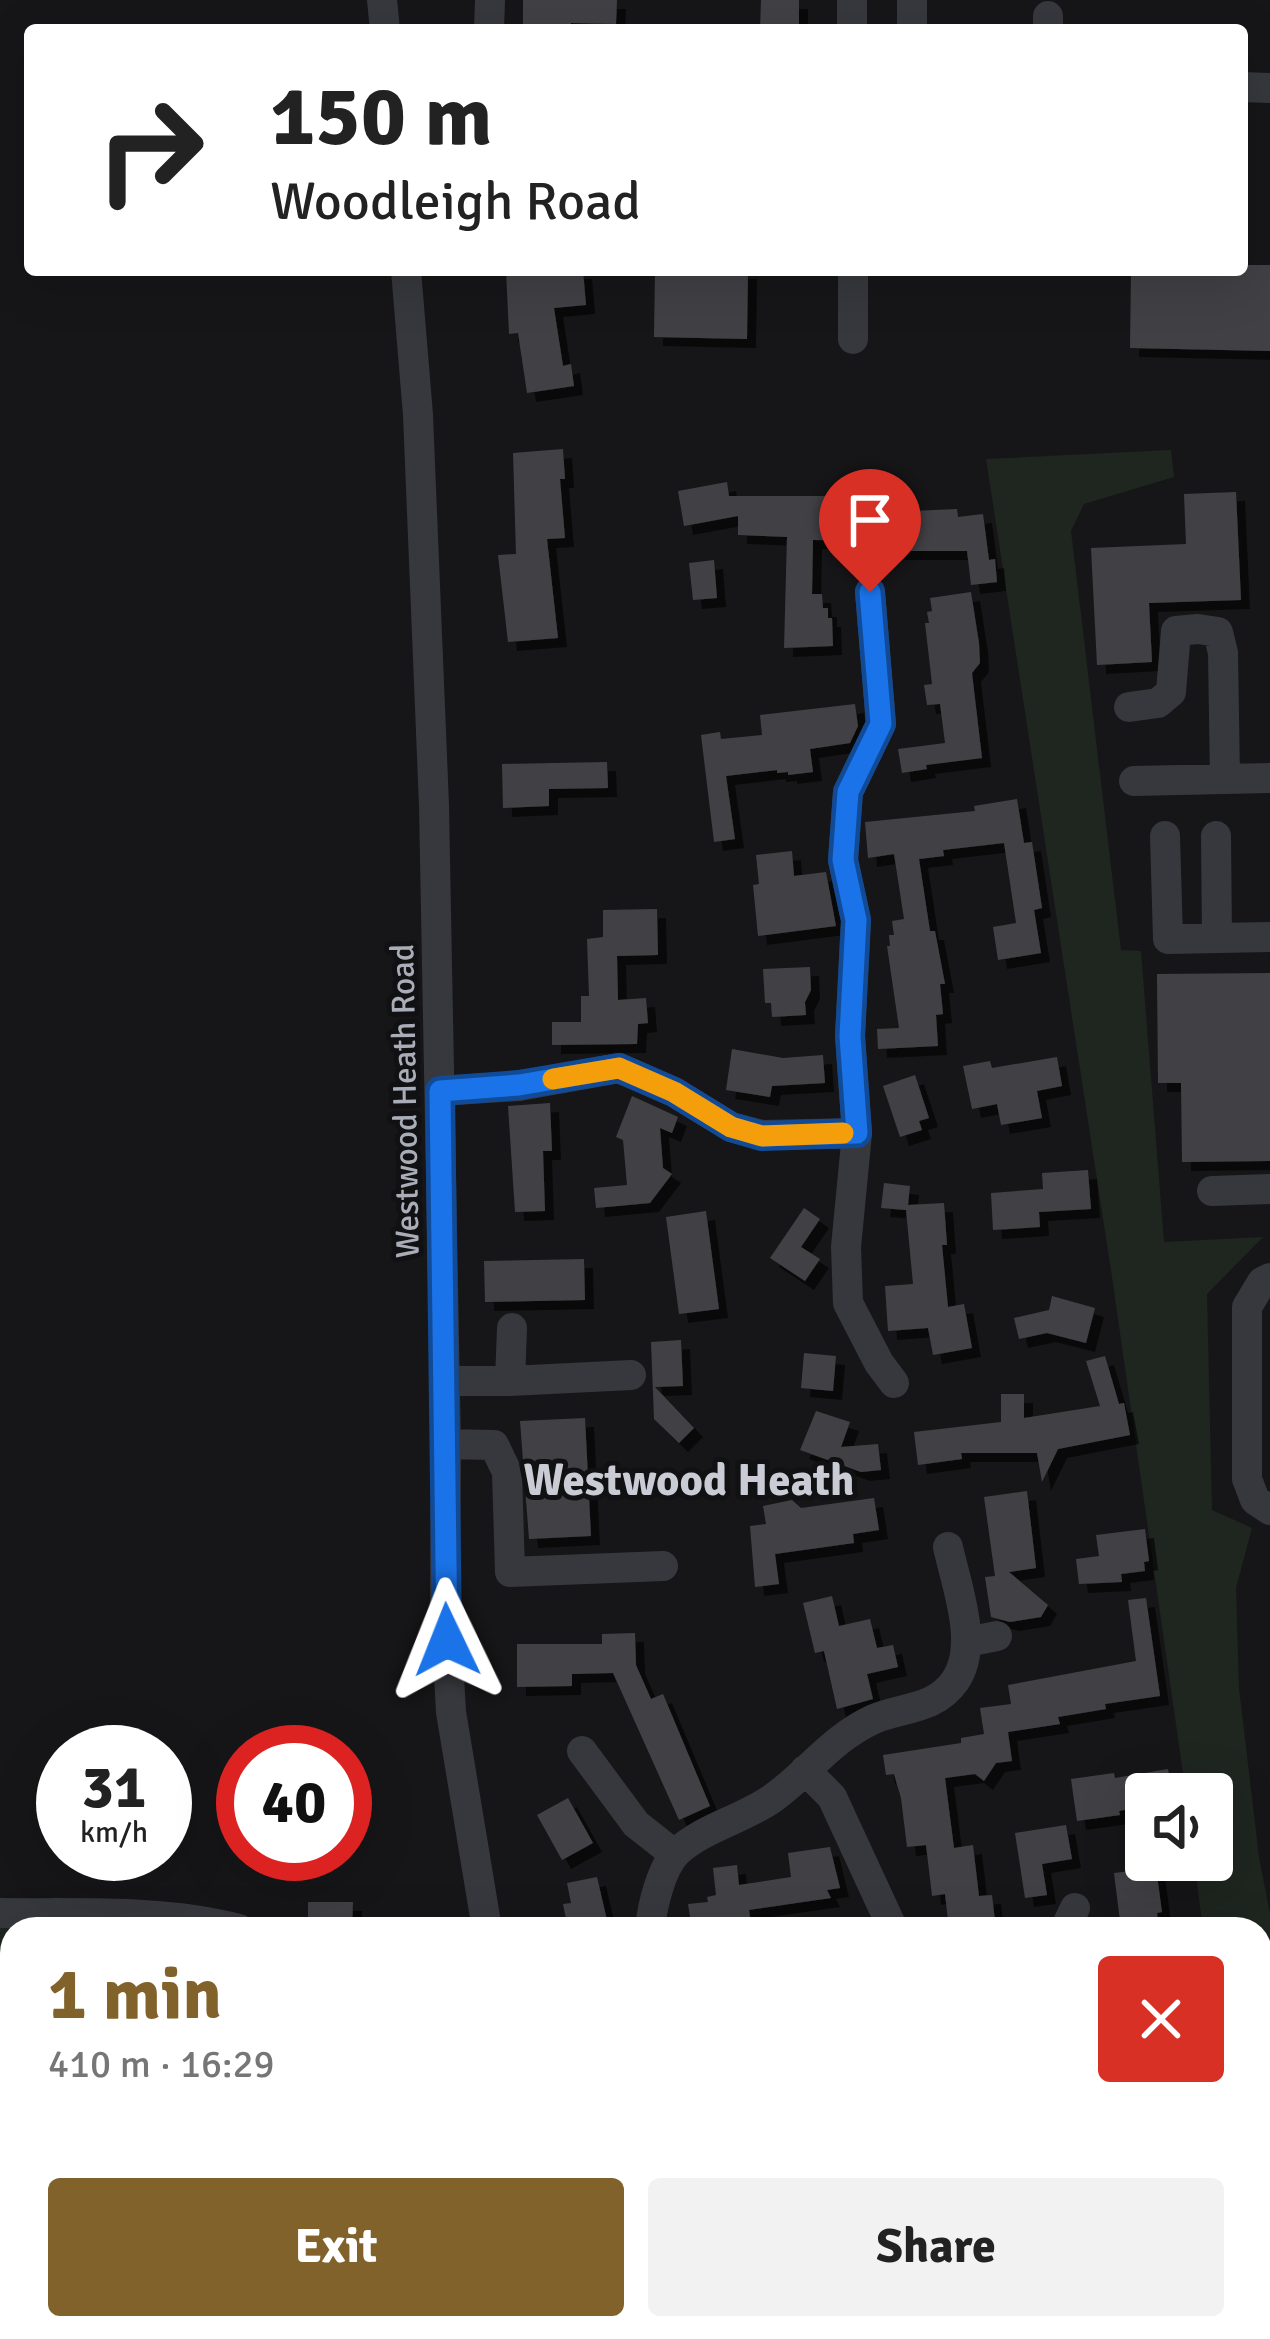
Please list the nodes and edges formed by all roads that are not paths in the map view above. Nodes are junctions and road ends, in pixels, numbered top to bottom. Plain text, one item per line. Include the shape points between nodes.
1 (406, 276) edge
2 (853, 276) edge
3 (853, 339) dead end
4 (870, 592) dead end
5 (1129, 707) dead end
6 (1225, 778) junction
7 (1270, 778) edge
8 (1134, 782) dead end
9 (1165, 836) dead end
10 (1216, 836) dead end
11 (1270, 937) edge
12 (1216, 938) junction
13 (440, 1091) junction
14 (857, 1133) junction
15 (1270, 1189) edge
16 (1212, 1191) dead end
17 (1270, 1278) edge
18 (512, 1328) dead end
19 (631, 1375) dead end
20 (445, 1381) junction
21 (510, 1381) junction
22 (895, 1383) dead end
23 (446, 1444) junction
24 (1270, 1510) edge
25 (948, 1547) dead end
26 (663, 1566) dead end
27 (582, 1751) dead end
28 (805, 1770) junction
29 (674, 1855) junction
30 (0, 1913) edge
31 (152, 1917) edge
32 (485, 1917) edge
33 (651, 1917) edge
34 (887, 1917) edge

1 - 13 street, Westwood Heath Road via 426,597
2 - 3 street
4 - 14 street via 881,724 848,792 843,860 856,920 850,1036
5 - 6 street via 1171,692 1176,632 1218,632
6 - 7 street
6 - 8 street via 1172,768
9 - 12 street via 1168,939
10 - 12 street
11 - 12 street
13 - 14 street via 619,1068 762,1136
13 - 20 street, Westwood Heath Road
14 - 22 street via 848,1303
15 - 16 street
17 - 24 street via 1247,1307 1247,1479
18 - 21 street
19 - 21 street
20 - 21 street
20 - 23 street, Westwood Heath Road
23 - 26 street via 494,1444 507,1472 509,1572
23 - 32 street, Westwood Heath Road via 451,1712
25 - 28 street via 982,1639 955,1681 921,1708 863,1725
27 - 29 street via 636,1824
28 - 29 street via 772,1800
28 - 34 street via 832,1797
29 - 33 street
30 - 31 street

